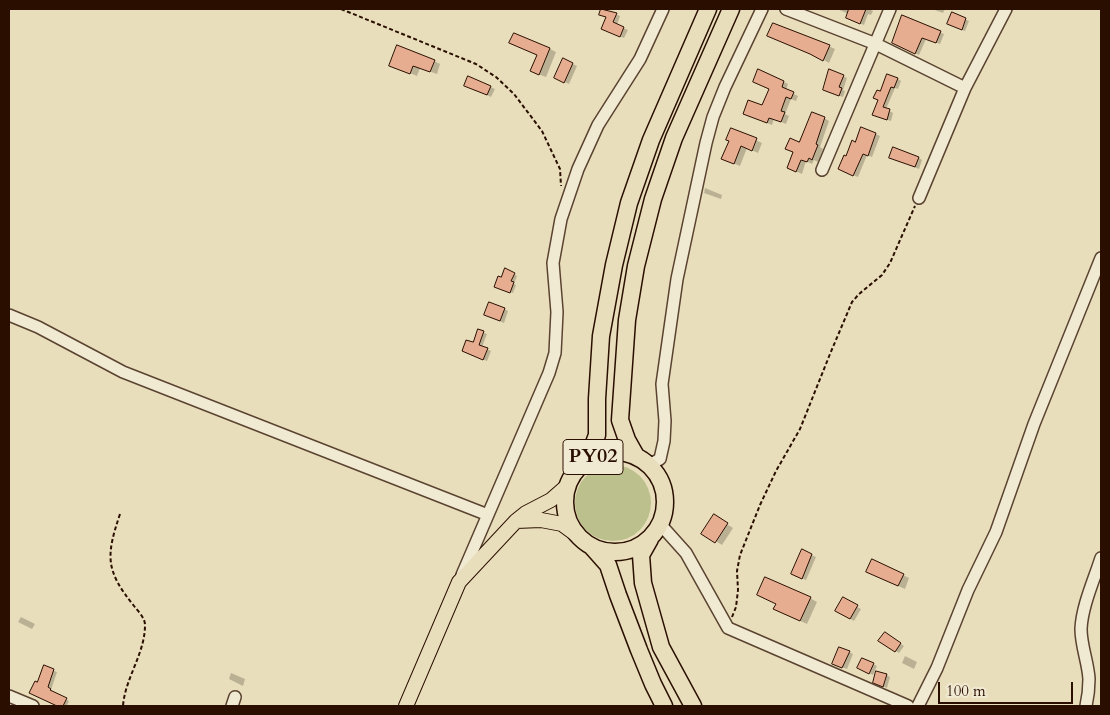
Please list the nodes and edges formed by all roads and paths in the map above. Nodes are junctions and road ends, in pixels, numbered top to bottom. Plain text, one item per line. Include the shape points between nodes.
1 (341, 9) edge
2 (663, 9) edge
3 (708, 9) edge
4 (731, 9) edge
5 (762, 9) edge
6 (786, 9) edge
7 (890, 9) edge
8 (1006, 9) edge
9 (876, 44) junction
10 (965, 88) junction
11 (822, 170) dead end
12 (561, 191) dead end
13 (919, 198) joint
14 (1101, 258) edge
15 (9, 315) edge
16 (588, 459) junction
17 (643, 461) junction
18 (567, 486) junction
19 (120, 514) dead end
20 (488, 515) junction
21 (516, 521) junction
22 (655, 530) junction
23 (577, 535) junction
24 (590, 546) junction
25 (1101, 558) edge
26 (459, 582) junction
27 (728, 628) junction
28 (9, 696) edge
29 (33, 706) edge
30 (123, 706) edge
31 (406, 706) edge
32 (664, 706) edge
33 (693, 706) edge
34 (908, 706) edge
35 (918, 706) edge
36 (1086, 706) edge

1 - 12 path via 476,64 496,77 514,94 542,131 560,169
2 - 20 street via 640,59 598,125 578,169 561,219 553,263 557,312 555,353
3 - 16 highway, PY02 via 651,140 629,203 601,336 597,435
4 - 17 highway, PY02 via 674,138 653,199 636,266 627,320 620,420 626,440
5 - 17 street via 725,87 706,143 677,279 662,384 664,442 660,459
6 - 9 street
7 - 9 street
8 - 10 street
9 - 10 street
9 - 11 street
10 - 13 street
13 - 27 path via 890,263 882,275 852,302 800,429 760,506 740,555 736,607
14 - 35 street via 1034,424 996,532
15 - 20 street via 124,372
16 - 17 highway, PY02 via 620,452
16 - 18 highway, PY02 via 575,471
17 - 22 highway, PY02 via 659,478 664,493 664,509
18 - 21 main road, PY02
18 - 23 highway, PY02 via 568,520
19 - 30 path via 110,542 112,572 146,622 143,644
20 - 26 street
21 - 23 main road, PY02 via 541,520 562,524
21 - 26 main road, PY02
22 - 24 highway, PY02 via 638,546 622,552
22 - 27 street via 686,553
22 - 33 highway, PY02 via 641,555 644,583 660,647
23 - 24 highway, PY02
24 - 32 highway, PY02 via 608,565
25 - 36 street via 1081,628 1089,678
26 - 31 main road, PY02
27 - 34 street
28 - 29 street

